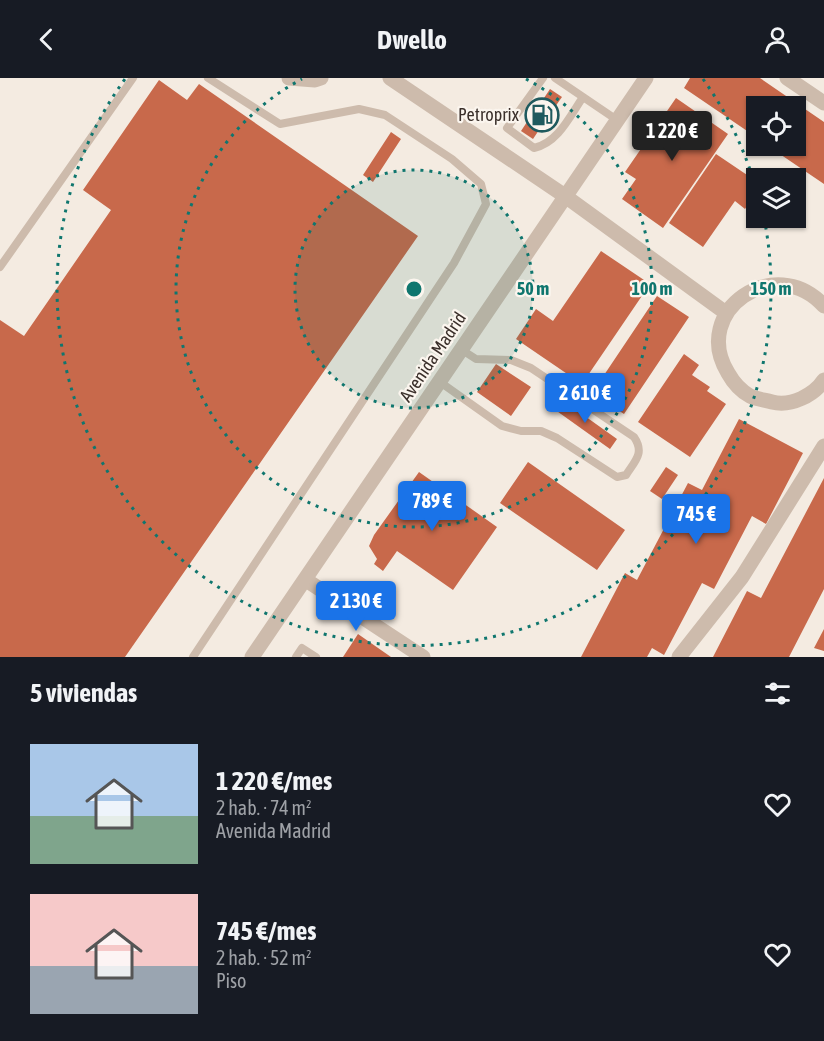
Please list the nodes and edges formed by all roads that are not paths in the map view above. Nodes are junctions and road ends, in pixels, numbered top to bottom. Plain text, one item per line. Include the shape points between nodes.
1 (133, 78) edge
2 (208, 78) edge
3 (288, 78) edge
4 (321, 78) edge
5 (390, 78) edge
6 (543, 78) edge
7 (555, 78) edge
8 (646, 78) edge
9 (787, 78) edge
10 (583, 97) junction
11 (824, 103) edge
12 (617, 120) junction
13 (565, 196) junction
14 (0, 267) edge
15 (824, 306) edge
16 (726, 313) junction
17 (462, 350) junction
18 (824, 380) edge
19 (440, 382) junction
20 (824, 446) edge
21 (306, 580) junction
22 (192, 657) edge
23 (252, 657) edge
24 (296, 657) edge
25 (316, 657) edge
26 (423, 657) edge
27 (679, 657) edge

1 - 14 lane
2 - 22 lane via 280,124 359,109 385,114 452,159 481,184 486,204 454,263
3 - 4 street
5 - 13 street
6 - 10 lane via 507,128 534,148 555,137
7 - 10 lane
8 - 12 street, Avenida Madrid
9 - 11 street
10 - 12 lane
12 - 13 street, Avenida Madrid
13 - 16 street
13 - 17 street, Avenida Madrid
15 - 16 street via 815,296 794,285 780,284 757,287
16 - 18 street via 718,347 722,364 733,382 750,396 777,403 798,400
17 - 19 street, Avenida Madrid
17 - 19 lane via 476,359 511,360 531,368 634,437 640,453 626,475 617,477 541,431 521,432 502,426
19 - 21 street, Avenida Madrid
20 - 27 street via 742,577
21 - 23 street, Avenida Madrid
21 - 26 street
24 - 25 lane via 302,648

